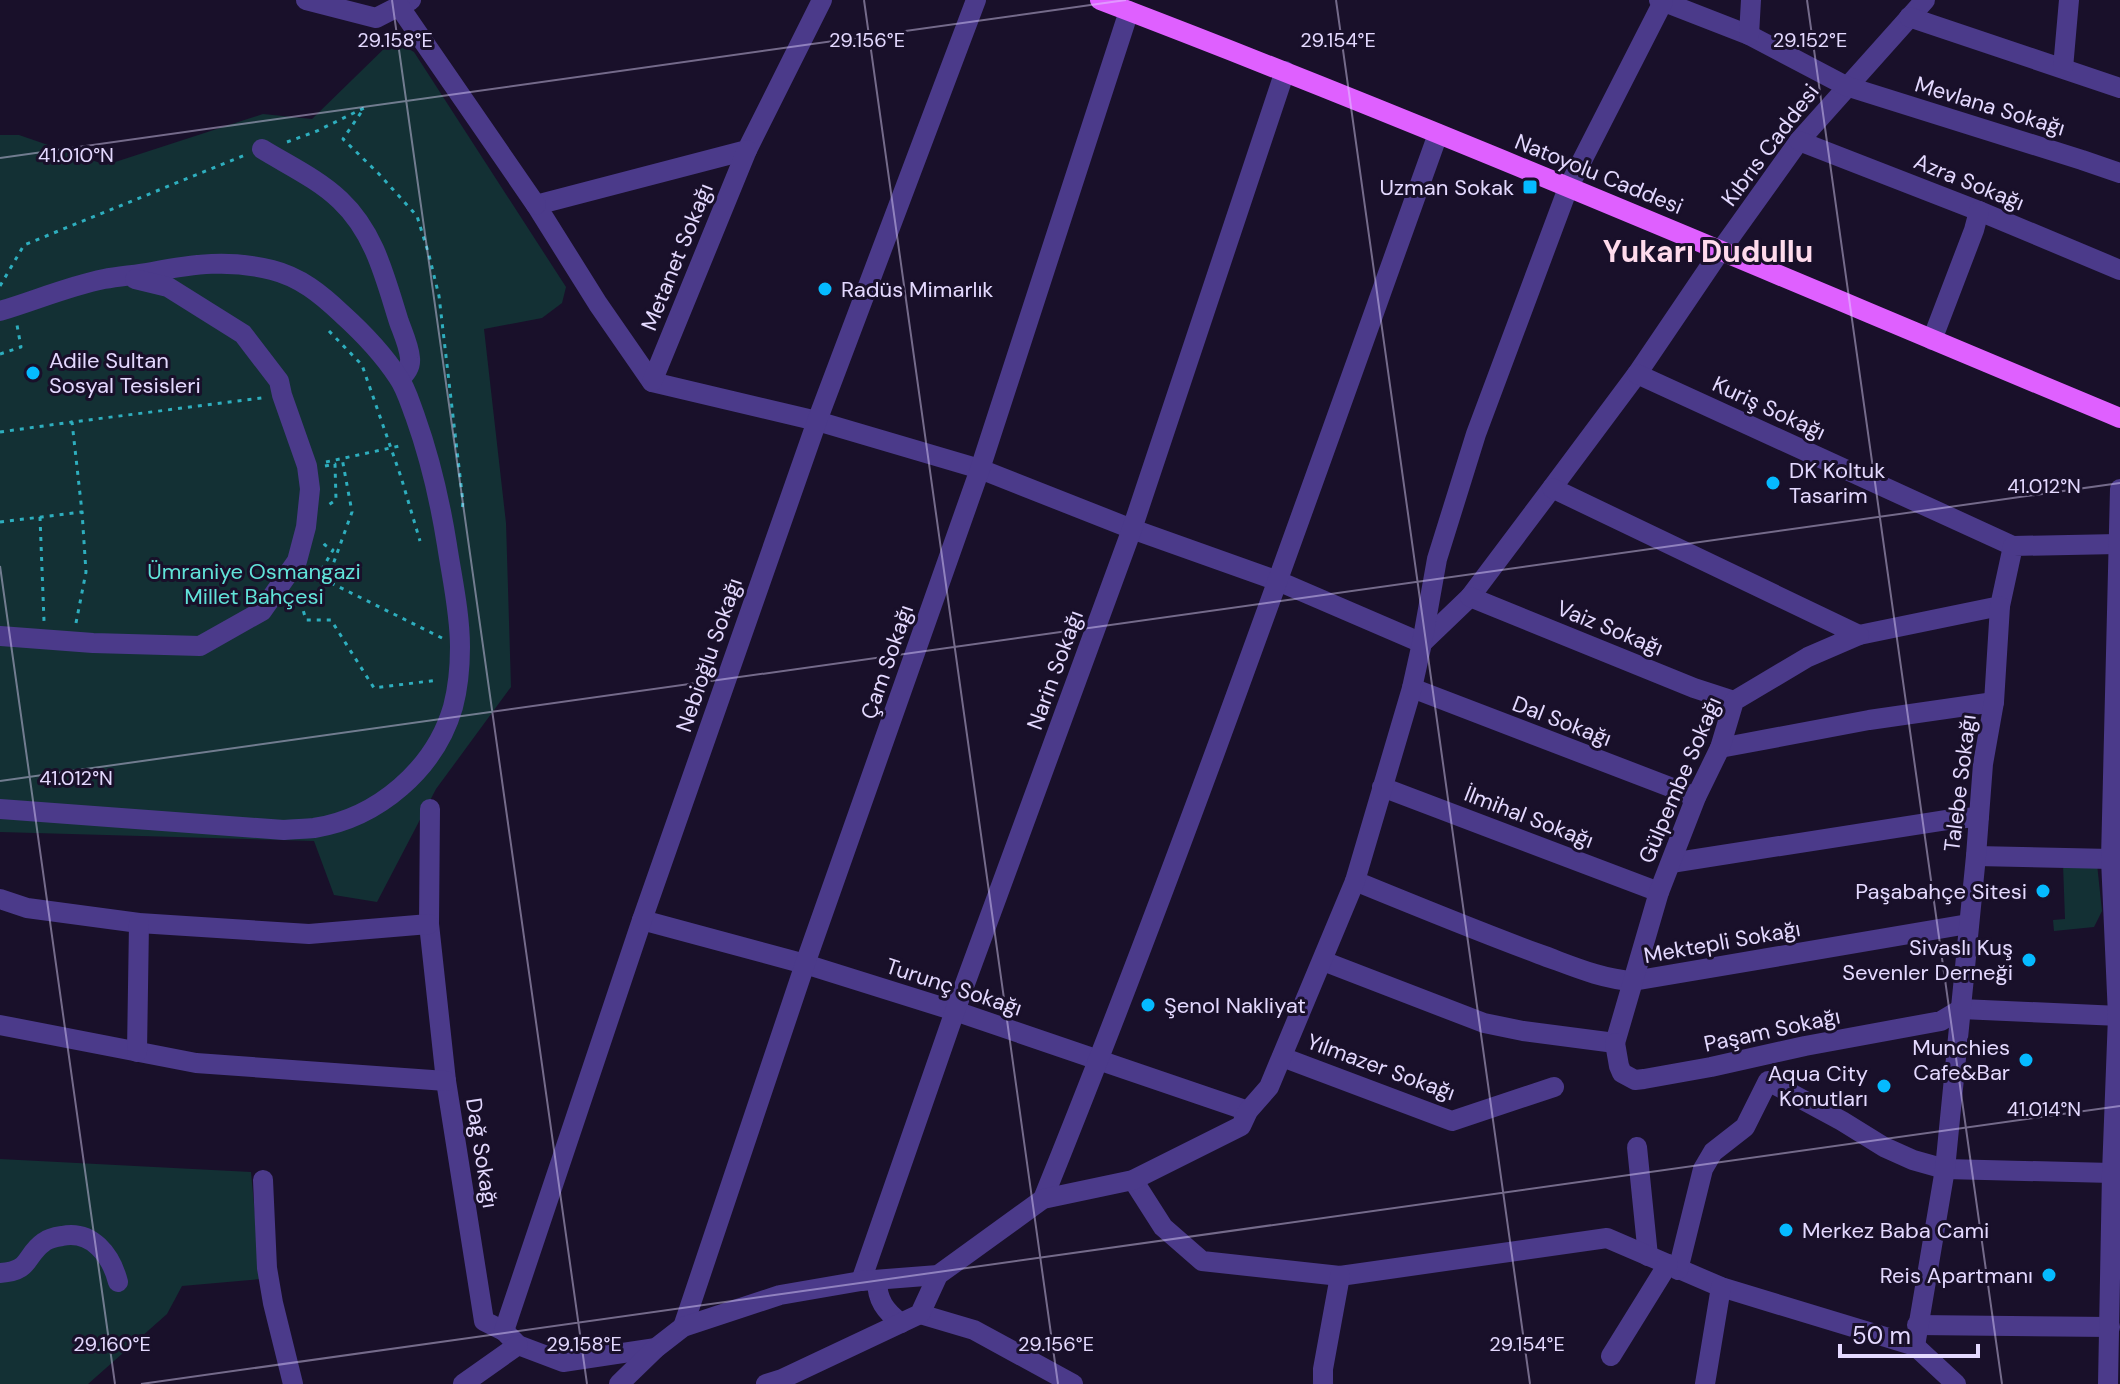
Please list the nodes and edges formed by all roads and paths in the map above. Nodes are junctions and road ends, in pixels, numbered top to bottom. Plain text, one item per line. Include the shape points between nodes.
1 (306, 0) edge
2 (822, 0) edge
3 (976, 0) edge
4 (1100, 0) edge
5 (1751, 0) edge
6 (1925, 0) edge
7 (2069, 0) edge
8 (1661, 1) edge
9 (405, 3) edge
10 (1129, 11) junction
11 (1909, 17) junction
12 (1749, 35) junction
13 (2063, 68) junction
14 (1285, 71) junction
15 (1846, 86) junction
16 (2120, 88) edge
17 (1438, 134) junction
18 (1799, 141) junction
19 (262, 149) dead end
20 (747, 150) junction
21 (237, 157) dead end
22 (2120, 173) edge
23 (1568, 188) junction
24 (536, 205) junction
25 (1979, 211) junction
26 (1721, 250) junction
27 (2120, 270) edge
28 (126, 277) junction
29 (0, 286) edge
30 (0, 311) edge
31 (320, 321) dead end
32 (1932, 340) junction
33 (21, 347) dead end
34 (0, 354) edge
35 (1637, 374) junction
36 (400, 379) junction
37 (652, 382) junction
38 (282, 395) junction
39 (2120, 418) edge
40 (817, 421) junction
41 (72, 422) junction
42 (0, 432) edge
43 (424, 441) junction
44 (391, 447) junction
45 (980, 469) junction
46 (1552, 488) junction
47 (2120, 489) edge
48 (82, 512) junction
49 (40, 517) junction
50 (0, 522) edge
51 (1132, 529) junction
52 (420, 541) dead end
53 (2118, 544) edge
54 (2013, 546) junction
55 (1278, 581) junction
56 (281, 583) junction
57 (1470, 597) junction
58 (2000, 606) junction
59 (55, 624) dead end
60 (1859, 635) junction
61 (0, 636) edge
62 (73, 641) junction
63 (1422, 643) junction
64 (460, 646) junction
65 (458, 677) junction
66 (1412, 688) junction
67 (1734, 701) junction
68 (1994, 702) junction
69 (1720, 748) junction
70 (1382, 787) junction
71 (1696, 797) junction
72 (0, 809) edge
73 (430, 809) dead end
74 (1979, 817) junction
75 (1976, 856) junction
76 (2111, 859) junction
77 (1671, 863) junction
78 (1355, 881) junction
79 (1659, 892) junction
80 (0, 899) edge
81 (642, 920) junction
82 (139, 923) junction
83 (429, 924) junction
84 (1968, 924) junction
85 (1323, 961) junction
86 (805, 964) junction
87 (1633, 981) junction
88 (1961, 1009) junction
89 (955, 1011) junction
90 (2119, 1016) edge
91 (0, 1025) edge
92 (1615, 1043) junction
93 (137, 1052) junction
94 (1761, 1056) junction
95 (1282, 1057) junction
96 (1099, 1061) junction
97 (446, 1081) junction
98 (1768, 1081) junction
99 (1554, 1087) dead end
100 (1248, 1111) junction
101 (1637, 1147) dead end
102 (1945, 1169) junction
103 (2112, 1173) junction
104 (263, 1180) dead end
105 (1133, 1180) junction
106 (1043, 1199) junction
107 (1648, 1256) junction
108 (1673, 1267) junction
109 (0, 1273) edge
110 (938, 1275) junction
111 (1340, 1276) junction
112 (869, 1280) junction
113 (118, 1282) dead end
114 (1721, 1287) junction
115 (911, 1318) junction
116 (683, 1327) junction
117 (2110, 1327) junction
118 (1916, 1336) junction
119 (511, 1338) junction
120 (656, 1348) junction
121 (1611, 1356) dead end
122 (780, 1382) edge
123 (293, 1384) edge
124 (463, 1384) edge
125 (619, 1384) edge
126 (1073, 1384) edge
127 (1323, 1384) edge
128 (1705, 1384) edge
129 (1956, 1384) edge
130 (2108, 1384) edge

1 - 9 street via 376,18
2 - 20 street, Metanet Sokağı
3 - 40 street, Nebioğlu Sokağı
4 - 10 main road, Natoyolu Caddesi
5 - 12 street
6 - 11 street, Kıbrıs Caddesi
7 - 13 street
8 - 12 street, Mevlana Sokağı
8 - 23 street
9 - 24 street
10 - 14 main road, Natoyolu Caddesi
10 - 45 street, Çam Sokağı
11 - 13 street
11 - 15 street, Kıbrıs Caddesi
12 - 15 street, Mevlana Sokağı
13 - 16 street
14 - 17 main road, Natoyolu Caddesi
14 - 51 street, Narin Sokağı
15 - 18 street, Kıbrıs Caddesi
15 - 22 street, Mevlana Sokağı
17 - 23 main road, Natoyolu Caddesi
17 - 55 street
18 - 25 street, Azra Sokağı
18 - 26 street, Kıbrıs Caddesi
19 - 36 street via 341,201 372,243 410,357
20 - 24 street
20 - 37 street, Metanet Sokağı
21 - 29 path via 24,245
23 - 26 main road, Natoyolu Caddesi
23 - 63 street via 1476,434 1437,559
24 - 37 street
25 - 27 street, Azra Sokağı
25 - 32 street
26 - 32 main road, Natoyolu Caddesi
26 - 35 street, Kıbrıs Caddesi
28 - 30 street
28 - 36 street via 224,263 296,278 359,330
28 - 38 street via 168,287 243,334 279,381
31 - 44 path via 362,365
32 - 39 main road, Natoyolu Caddesi
33 - 34 path
35 - 46 street, Kıbrıs Caddesi
35 - 54 street, Kuriş Sokağı
36 - 43 street
37 - 40 street
38 - 41 path
38 - 56 street via 310,489 297,561
40 - 45 street
40 - 81 street, Nebioğlu Sokağı
41 - 42 path
41 - 48 path
43 - 44 path
43 - 64 street via 445,533
44 - 52 path
44 - 64 path via 342,458 352,512 327,581
45 - 51 street
45 - 86 street, Çam Sokağı
46 - 57 street, Kıbrıs Caddesi
46 - 60 street
47 - 53 street
48 - 49 path
48 - 62 path via 86,572
49 - 50 path
49 - 59 path via 44,623
51 - 55 street
51 - 89 street, Narin Sokağı
53 - 54 street
53 - 76 street
54 - 58 street, Talebe Sokağı
55 - 63 street
55 - 96 street
56 - 62 street via 262,611 200,646
56 - 65 path via 299,596 306,620 331,620 374,688
57 - 63 street, Kıbrıs Caddesi
57 - 67 street, Vaiz Sokağı
58 - 60 street, Gülpembe Sokağı
58 - 68 street, Talebe Sokağı
60 - 67 street, Gülpembe Sokağı via 1808,657
61 - 62 street
63 - 66 street
64 - 65 street
65 - 72 street via 453,706 423,764 378,805 348,819 284,830
66 - 70 street
66 - 71 street, Dal Sokağı
67 - 69 street, Gülpembe Sokağı
68 - 69 street
68 - 74 street, Talebe Sokağı
69 - 71 street, Gülpembe Sokağı
70 - 78 street
70 - 79 street, İlmihal Sokağı
71 - 77 street, Gülpembe Sokağı
73 - 83 street, Dağ Sokağı
74 - 75 street, Talebe Sokağı
74 - 77 street
75 - 76 street
75 - 84 street, Talebe Sokağı
76 - 90 street
77 - 79 street, Gülpembe Sokağı
78 - 85 street
78 - 87 street, Mektepli Sokağı via 1599,975
79 - 87 street, Gülpembe Sokağı
80 - 82 street via 27,908
81 - 86 street, Turunç Sokağı
81 - 119 street, Nebioğlu Sokağı
82 - 83 street via 309,934
82 - 93 street
83 - 97 street, Dağ Sokağı
84 - 87 street, Mektepli Sokağı
84 - 88 street, Talebe Sokağı
85 - 92 street via 1484,1023
85 - 95 street
86 - 89 street, Turunç Sokağı
86 - 116 street, Çam Sokağı
87 - 92 street, Gülpembe Sokağı
88 - 90 street
88 - 94 street, Paşam Sokağı via 1941,1021
88 - 102 street, Talebe Sokağı
89 - 96 street, Turunç Sokağı
89 - 112 street, Narin Sokağı
90 - 103 street
91 - 93 street
92 - 94 street, Paşam Sokağı via 1622,1073 1635,1080
93 - 97 street via 196,1063
94 - 98 street
95 - 99 street, Yılmazer Sokağı via 1452,1121
95 - 100 street via 1269,1087
96 - 100 street, Turunç Sokağı
96 - 106 street
97 - 119 street, Dağ Sokağı via 484,1321
98 - 102 street via 1884,1147
98 - 108 street via 1745,1127 1708,1159
100 - 105 street via 1241,1126
101 - 107 street
102 - 103 street
102 - 118 street, Talebe Sokağı
103 - 117 street
104 - 123 street via 267,1268
105 - 106 street
105 - 111 street via 1163,1227 1202,1261
106 - 110 street
107 - 108 street
107 - 111 street via 1607,1238
108 - 114 street
108 - 121 street
109 - 113 street via 21,1269 47,1239 78,1234 100,1247
110 - 112 street
110 - 115 street
111 - 127 street
112 - 115 street via 890,1314
112 - 116 street via 780,1295
114 - 118 street
114 - 128 street
115 - 122 street
115 - 126 street via 974,1330
116 - 120 street
117 - 118 street
117 - 130 street
118 - 129 street
119 - 120 street, Dağ Sokağı via 563,1362
119 - 124 street
120 - 125 street

